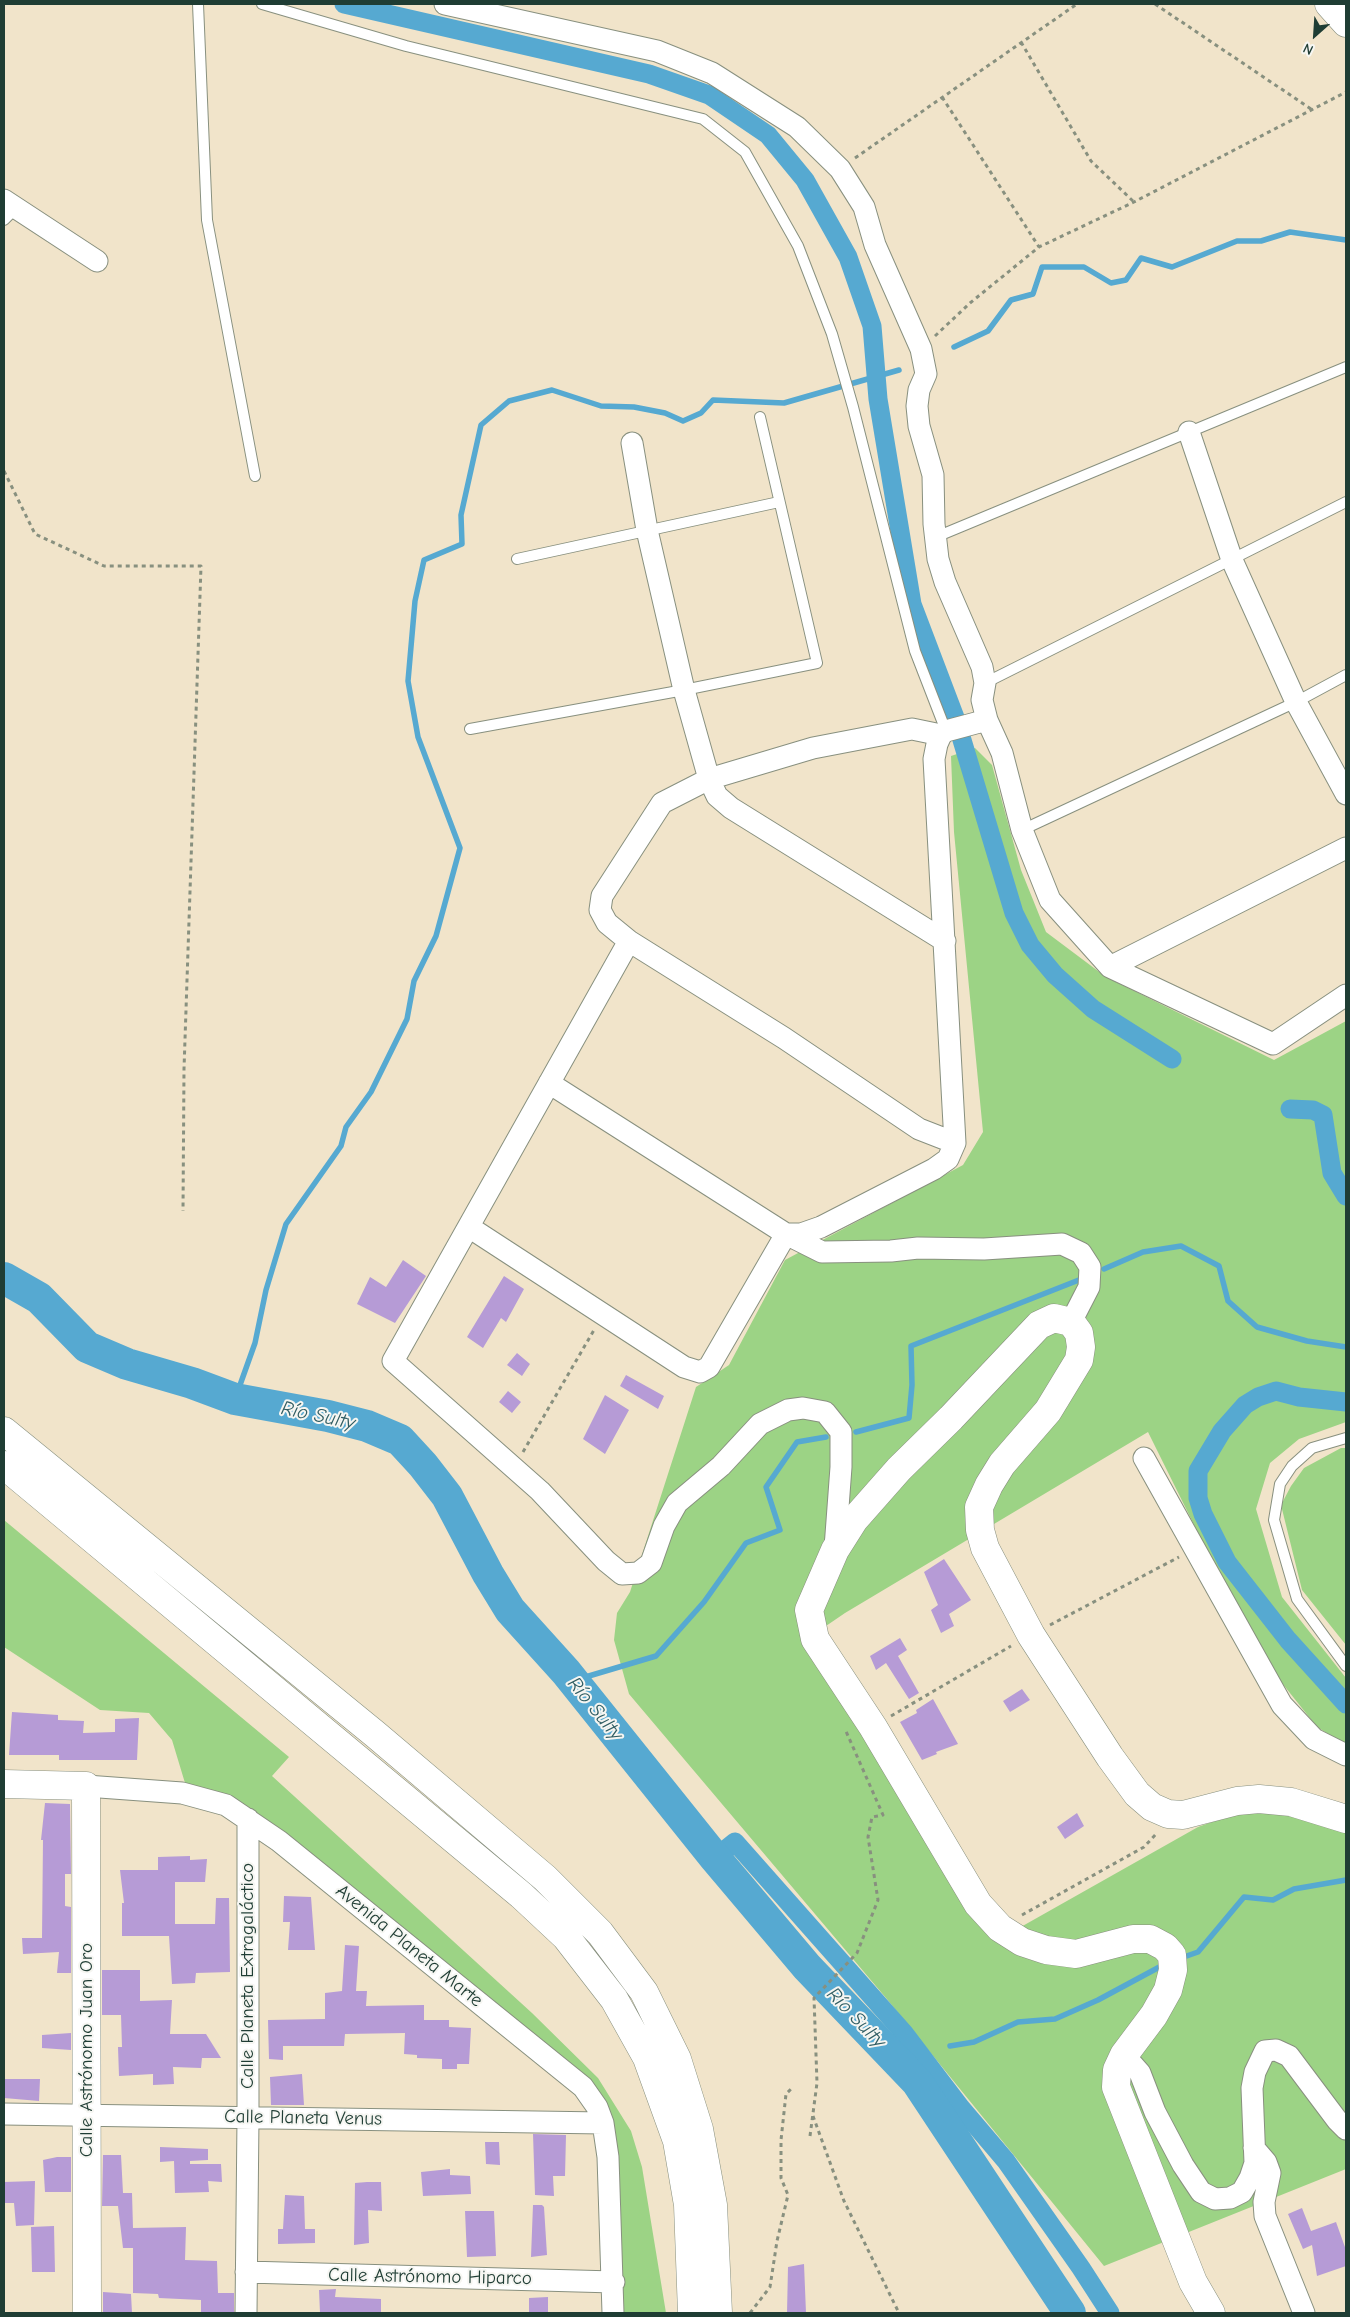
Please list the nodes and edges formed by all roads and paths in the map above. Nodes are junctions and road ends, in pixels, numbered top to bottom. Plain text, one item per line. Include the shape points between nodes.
1 (198, 4) edge
2 (262, 4) edge
3 (445, 4) edge
4 (1077, 4) edge
5 (1155, 4) edge
6 (1329, 4) edge
7 (1346, 23) edge
8 (1021, 42) junction
9 (1346, 92) edge
10 (942, 98) junction
11 (1314, 111) junction
12 (840, 169) junction
13 (1134, 202) junction
14 (8, 209) edge
15 (1039, 248) junction
16 (97, 261) dead end
17 (922, 348) junction
18 (1346, 368) edge
19 (760, 417) dead end
20 (1189, 432) junction
21 (632, 442) dead end
22 (4, 472) edge
23 (255, 476) dead end
24 (779, 502) junction
25 (1346, 502) edge
26 (648, 530) junction
27 (936, 537) junction
28 (517, 559) dead end
29 (1232, 560) junction
30 (1346, 675) edge
31 (985, 682) junction
32 (684, 690) junction
33 (1296, 702) junction
34 (987, 720) junction
35 (470, 729) dead end
36 (944, 733) junction
37 (709, 779) junction
38 (1346, 794) edge
39 (1022, 830) junction
40 (1346, 848) edge
41 (629, 941) junction
42 (946, 941) junction
43 (1110, 967) junction
44 (1346, 995) edge
45 (549, 1083) junction
46 (955, 1143) junction
47 (183, 1211) dead end
48 (469, 1227) junction
49 (786, 1234) junction
50 (602, 1314) junction
51 (1071, 1322) junction
52 (4, 1431) edge
53 (1346, 1438) edge
54 (1144, 1458) dead end
55 (4, 1465) edge
56 (514, 1468) junction
57 (835, 1550) junction
58 (1346, 1666) edge
59 (843, 1722) dead end
60 (1346, 1755) edge
61 (4, 1784) edge
62 (86, 1786) junction
63 (1168, 1814) junction
64 (248, 1819) junction
65 (1346, 1819) edge
66 (1000, 1928) junction
67 (1124, 2055) junction
68 (793, 2087) dead end
69 (4, 2114) edge
70 (87, 2114) junction
71 (813, 2115) junction
72 (248, 2118) junction
73 (603, 2123) junction
74 (1346, 2129) edge
75 (810, 2136) dead end
76 (1254, 2148) junction
77 (246, 2272) junction
78 (614, 2282) junction
79 (87, 2313) edge
80 (246, 2313) edge
81 (613, 2313) edge
82 (692, 2313) edge
83 (718, 2313) edge
84 (750, 2313) edge
85 (899, 2313) edge
86 (1211, 2313) edge
87 (1304, 2313) edge

1 - 23 lane via 207,220
2 - 36 lane via 406,46 703,119 745,152 798,246 832,334 915,651
3 - 12 street via 657,51 712,73 797,127
4 - 8 path
5 - 11 path
6 - 7 main road
8 - 10 path
8 - 13 path via 1091,161
9 - 11 path
10 - 12 path
10 - 15 path
11 - 13 path
12 - 17 street via 864,207 875,246
13 - 15 path
14 - 16 street
15 - 17 path via 970,302
17 - 27 street via 926,374 917,406 919,426 933,475
18 - 20 lane
19 - 24 lane
20 - 27 lane
20 - 29 street
21 - 26 street
22 - 47 path via 36,534 104,566 201,566
24 - 26 lane
24 - 32 lane via 817,663
25 - 29 lane
26 - 28 lane
26 - 32 street
27 - 31 street via 944,582 971,639
29 - 31 lane
29 - 33 street
30 - 33 lane
31 - 34 street via 982,700
32 - 35 lane
32 - 37 street
33 - 38 street
33 - 39 lane
34 - 36 street
34 - 39 street via 1002,753
36 - 37 street via 912,729 813,748
36 - 42 street via 934,759 934,778
37 - 41 street via 662,803 602,896 600,910 607,923
37 - 42 street via 717,796 732,808
39 - 43 street via 1050,900
40 - 43 street
41 - 45 street
41 - 46 street via 784,1038 919,1129
42 - 46 street
43 - 44 street via 1273,1044
45 - 48 street
45 - 49 street
46 - 49 street via 948,1159 934,1169 821,1227 801,1234
48 - 50 street
48 - 56 street via 393,1361
49 - 50 street via 709,1367 700,1372 684,1367
49 - 51 street via 822,1252 892,1252 918,1248 984,1250 1062,1244 1081,1254 1090,1267 1089,1287
50 - 56 path
51 - 57 main road via 1054,1318 1039,1325 899,1469 854,1520
51 - 63 main road via 1081,1347 1079,1360 1048,1411 989,1484 979,1508 980,1530 985,1548 1030,1635 1105,1750 1137,1794 1152,1807
52 - 83 main road via 382,1740 545,1878 600,1933 644,1992 677,2059 699,2128 713,2205
53 - 58 lane via 1312,1448 1292,1466 1280,1484 1274,1520 1297,1599
54 - 60 street via 1282,1705 1314,1739
55 - 82 main road via 521,1895 566,1937 614,1999 647,2058 677,2141 688,2205
56 - 57 street via 606,1561 622,1574 638,1573 651,1563 664,1526 678,1503 715,1471 760,1424 788,1410 803,1408 825,1412 841,1432 842,1467
57 - 66 main road via 809,1610 814,1639 873,1727 978,1904
59 - 71 path via 883,1816 872,1817 868,1837 878,1900 857,1953 814,1998 817,2083
61 - 62 main road, Avenida Planeta Marte
62 - 64 street, Avenida Planeta Marte via 182,1793 226,1805
62 - 70 main road, Calle Astrónomo Juan Oro
63 - 65 main road via 1183,1815 1259,1799 1291,1802
63 - 66 path via 1144,1846
64 - 72 street, Calle Planeta Extragaláctico
64 - 73 street, Avenida Planeta Marte via 583,2087 597,2107
66 - 67 main road via 1022,1942 1046,1950 1076,1954 1132,1939 1150,1939 1165,1947 1172,1956 1173,1970 1168,1990
67 - 76 street via 1140,2073 1167,2138 1201,2192 1215,2199 1230,2198 1242,2192 1256,2163
67 - 86 main road via 1116,2087 1122,2106 1193,2282
68 - 84 path via 786,2094 781,2140 781,2178 788,2194 776,2241 770,2287
69 - 70 street, Calle Planeta Venus
70 - 72 street, Calle Planeta Venus
70 - 79 main road, Calle Astrónomo Juan Oro
71 - 75 path
71 - 85 path via 844,2201
72 - 73 street, Calle Planeta Venus
72 - 77 street, Calle Planeta Extragaláctico
73 - 78 street, Avenida Planeta Marte via 608,2157
74 - 76 street via 1290,2056 1276,2050 1265,2052 1257,2066 1252,2088
76 - 87 street via 1266,2162 1270,2173 1264,2202 1265,2216
77 - 78 street, Calle Astrónomo Hiparco
77 - 80 street, Calle Planeta Extragaláctico
78 - 81 street, Avenida Planeta Marte

